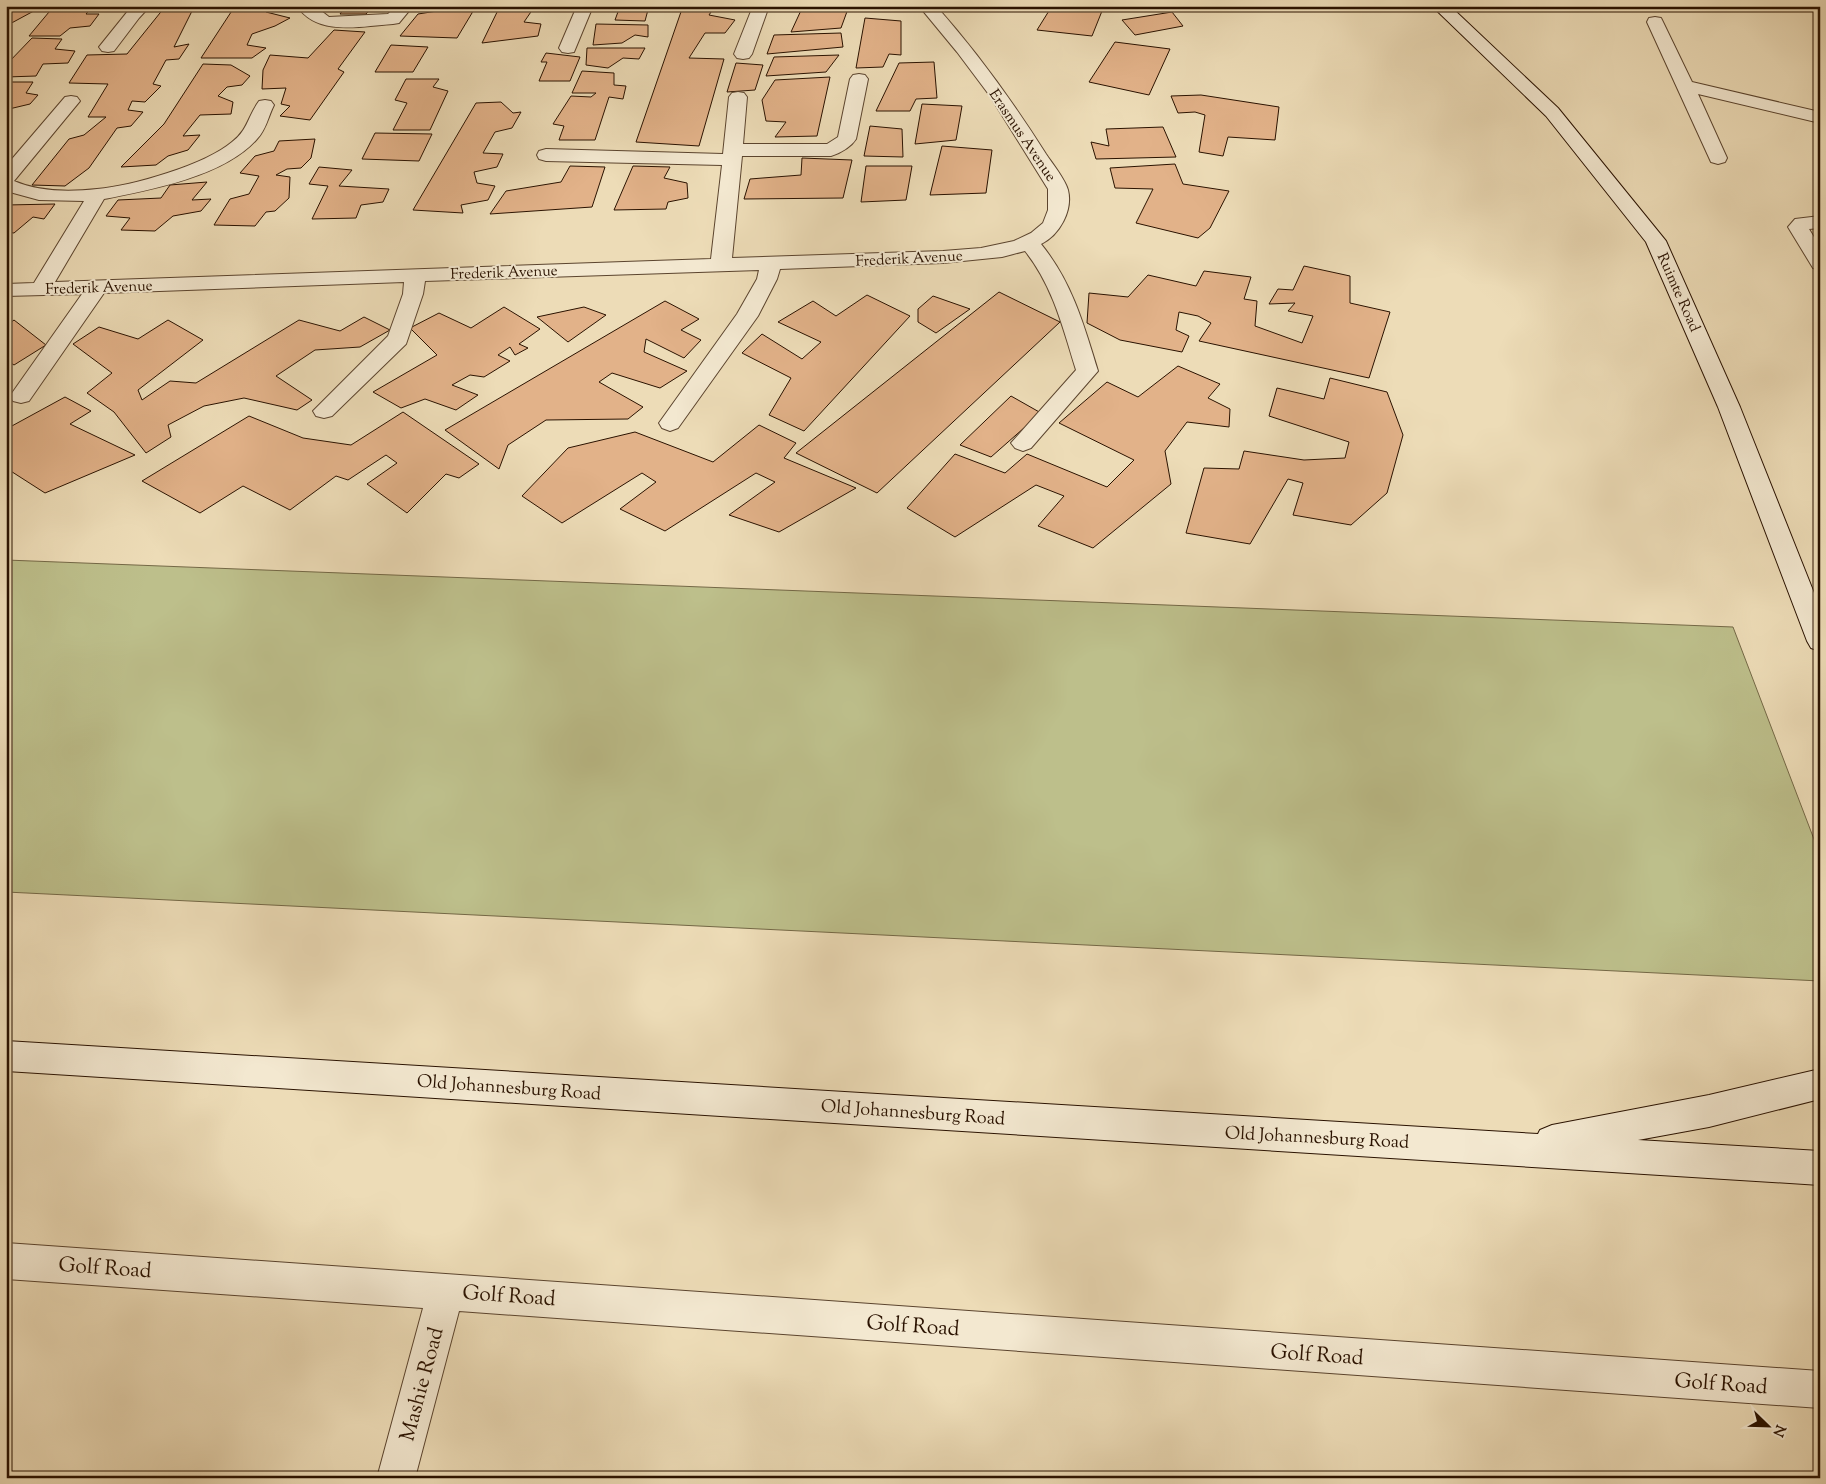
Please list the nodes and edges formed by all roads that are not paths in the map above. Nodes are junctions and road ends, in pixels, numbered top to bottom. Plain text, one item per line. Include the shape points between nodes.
1 (142, 6) edge
2 (305, 6) edge
3 (405, 6) edge
4 (585, 6) edge
5 (761, 6) edge
6 (927, 6) edge
7 (1440, 6) edge
8 (1655, 22) dead end
9 (108, 47) dead end
10 (568, 48) dead end
11 (743, 54) dead end
12 (859, 79) dead end
13 (1685, 86) junction
14 (738, 97) dead end
15 (71, 101) dead end
16 (265, 104) dead end
17 (1820, 118) edge
18 (546, 155) dead end
19 (732, 155) junction
20 (1718, 158) dead end
21 (6, 178) edge
22 (6, 184) edge
23 (97, 195) junction
24 (1820, 222) edge
25 (1030, 244) junction
26 (1001, 251) joint
27 (771, 264) junction
28 (1820, 264) edge
29 (721, 265) junction
30 (416, 275) junction
31 (98, 286) junction
32 (40, 289) junction
33 (6, 290) edge
34 (21, 396) dead end
35 (324, 411) dead end
36 (670, 423) dead end
37 (1023, 443) dead end
38 (1757, 480) junction
39 (1820, 593) edge
40 (1820, 641) edge
41 (6, 1056) edge
42 (1820, 1084) edge
43 (1511, 1148) junction
44 (1820, 1168) edge
45 (6, 1261) edge
46 (446, 1291) junction
47 (1820, 1390) edge
48 (396, 1478) edge

1 - 9 street
2 - 3 street via 327,22 393,20
4 - 10 street
5 - 11 street
6 - 25 street, Erasmus Avenue via 1005,106 1058,188 1061,203 1058,215 1050,228
7 - 38 street, Ruimte Road via 1552,112 1656,241 1730,407
8 - 13 street
12 - 19 street via 846,139 840,146 831,150
13 - 17 street
13 - 20 street
14 - 19 street
15 - 21 street
16 - 23 street via 250,136 207,164 149,185
18 - 19 street
19 - 29 street
22 - 23 street via 16,190 51,195
23 - 32 street
24 - 28 street via 1802,223 1798,227
25 - 26 street, Erasmus Avenue
25 - 37 street via 1047,263 1063,294 1087,371
26 - 27 street, Frederik Avenue via 943,257
27 - 29 street, Frederik Avenue
27 - 36 street via 767,279 747,316
29 - 30 street, Frederik Avenue
30 - 31 street, Frederik Avenue
30 - 35 street via 398,339
31 - 32 street, Frederik Avenue
31 - 34 street
32 - 33 street, Frederik Avenue
38 - 39 street
38 - 40 street, Ruimte Road
41 - 43 street, Old Johannesburg Road
42 - 43 street via 1709,1112
43 - 44 street, Old Johannesburg Road
45 - 46 street, Golf Road
46 - 47 street, Golf Road
46 - 48 street, Mashie Road

